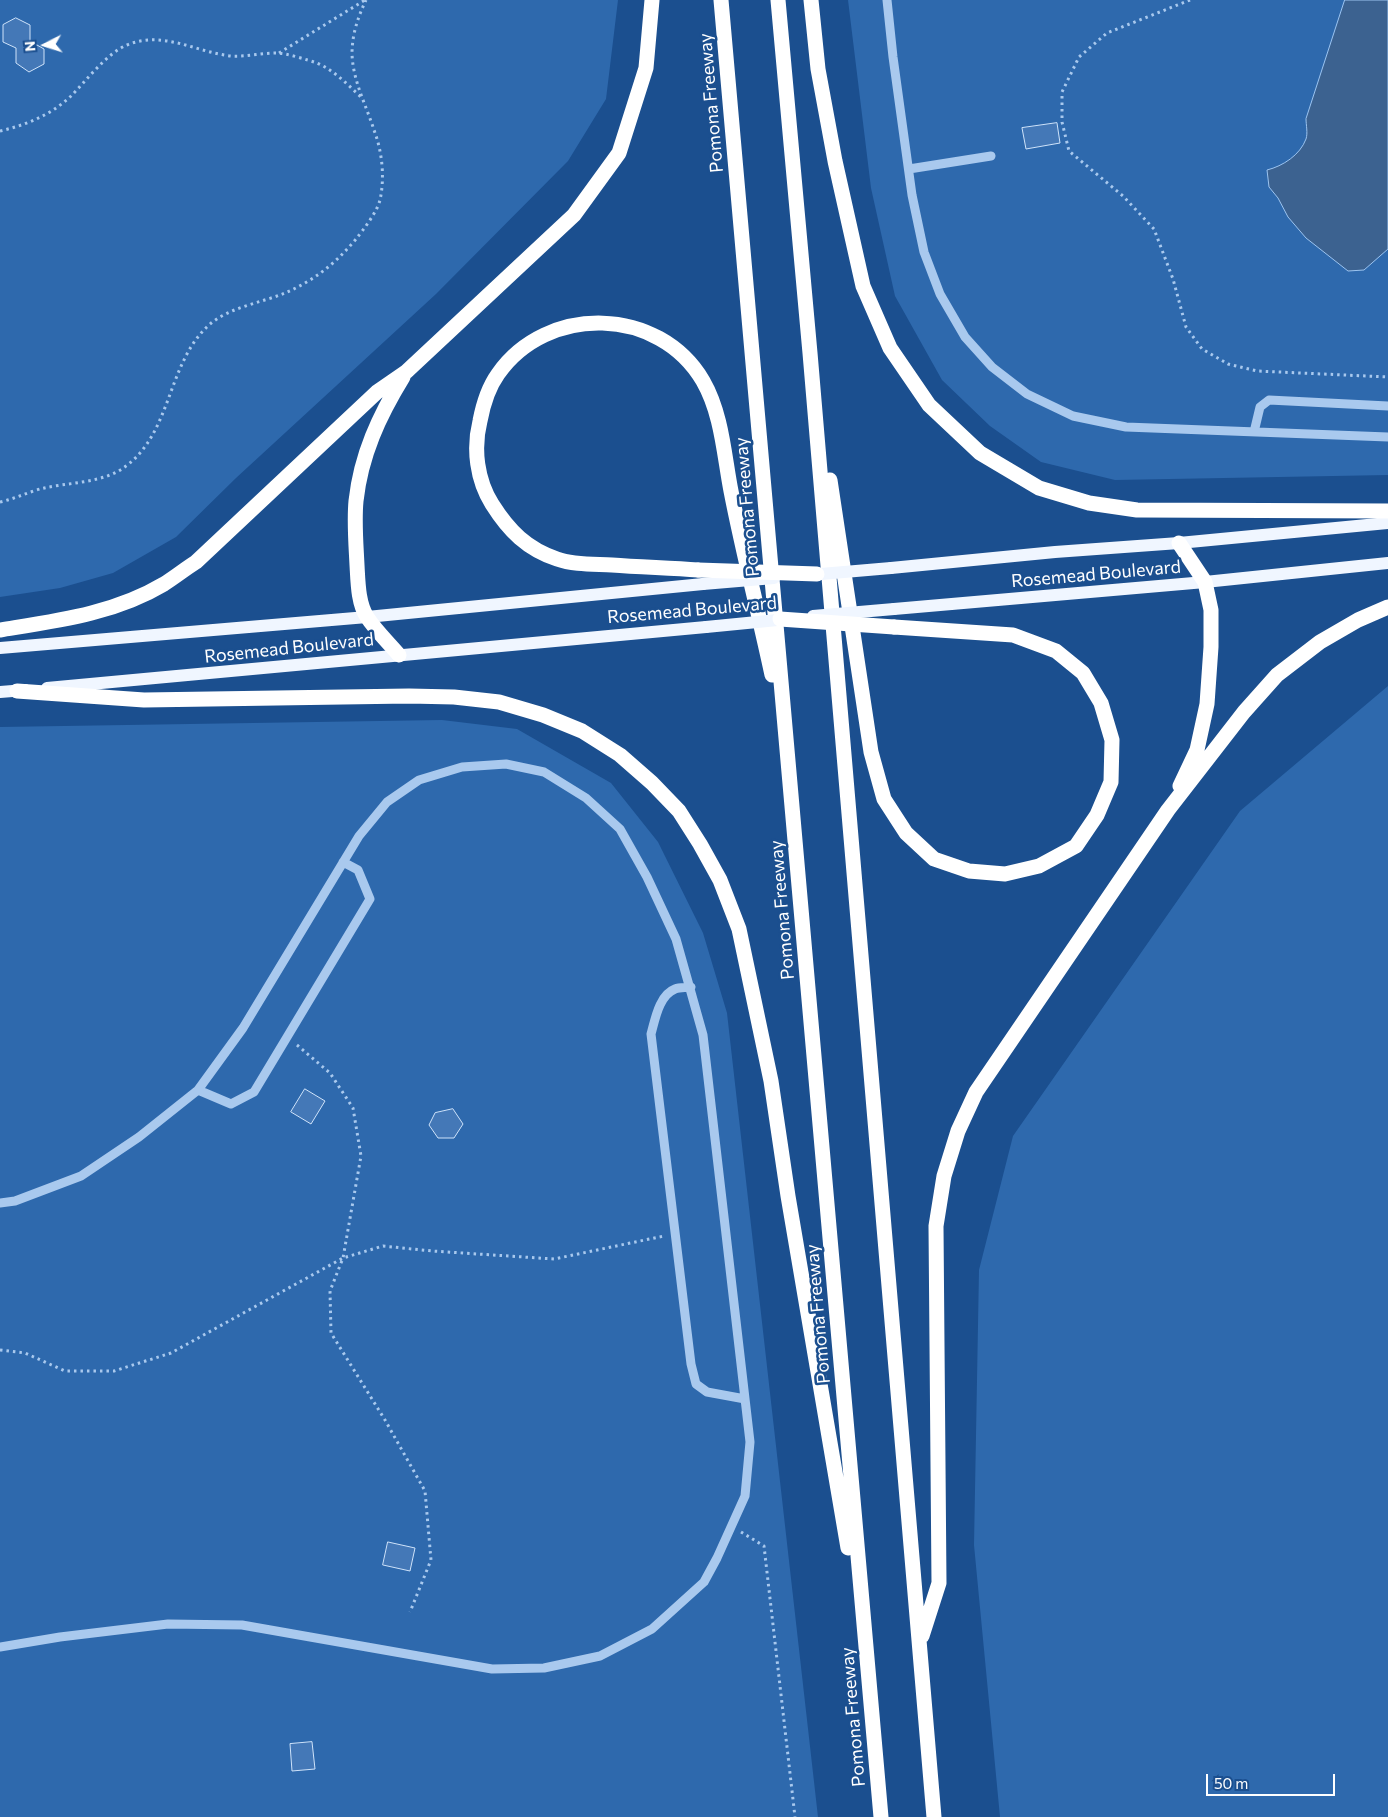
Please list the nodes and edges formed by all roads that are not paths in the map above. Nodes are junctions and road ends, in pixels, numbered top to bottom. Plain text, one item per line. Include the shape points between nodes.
1 (652, 0) edge
2 (720, 0) edge
3 (778, 0) edge
4 (811, 0) edge
5 (887, 0) edge
6 (991, 156) dead end
7 (909, 169) junction
8 (810, 353) junction
9 (406, 372) junction
10 (1388, 406) edge
11 (1254, 432) junction
12 (1388, 437) edge
13 (1388, 511) edge
14 (1388, 523) edge
15 (1179, 543) junction
16 (1388, 563) edge
17 (817, 574) junction
18 (1205, 582) junction
19 (1388, 607) edge
20 (367, 617) junction
21 (780, 619) junction
22 (0, 630) edge
23 (0, 648) edge
24 (399, 655) junction
25 (16, 691) junction
26 (0, 692) edge
27 (786, 734) junction
28 (1168, 810) junction
29 (343, 862) junction
30 (691, 987) junction
31 (198, 1090) junction
32 (0, 1204) edge
33 (745, 1399) junction
34 (920, 1643) junction
35 (0, 1647) edge
36 (866, 1655) junction
37 (881, 1817) edge
38 (934, 1817) edge

1 - 9 highway via 646,68 619,153 574,215
2 - 27 highway, Pomona Freeway
3 - 8 highway
4 - 13 highway via 818,69 863,286 890,348 929,405 980,453 1039,488 1089,503 1137,510
5 - 7 lane
6 - 7 lane
7 - 11 lane via 924,252 940,294 965,337 992,366 1027,394 1073,416 1126,427
8 - 21 highway, bridge via 871,752 884,799 906,833 934,859 969,871 1005,874 1039,866 1076,846 1097,815 1111,782 1112,740 1102,704 1082,673 1056,651 1013,635 894,626
8 - 34 highway
9 - 20 highway via 370,438 357,493 358,572 360,596
9 - 22 highway via 377,392 196,562 162,585 92,614
10 - 11 lane via 1269,400 1260,407
11 - 12 lane
14 - 15 main road, Rosemead Boulevard
15 - 17 main road, Rosemead Boulevard, bridge
15 - 18 highway
16 - 18 main road, Rosemead Boulevard
17 - 20 main road, Rosemead Boulevard, bridge
17 - 27 highway, bridge via 698,570 588,564 558,560 528,546 505,525 486,494 477,463 477,433 484,402 498,375 533,341 559,328 587,323 620,324 645,330 686,360 703,381 722,435 732,492
18 - 21 main road, Rosemead Boulevard, bridge
18 - 28 highway via 1211,610 1207,704 1197,750
19 - 28 highway via 1320,642 1277,675
20 - 23 main road, Rosemead Boulevard
20 - 24 highway
21 - 24 main road, Rosemead Boulevard, bridge
24 - 25 main road, Rosemead Boulevard
25 - 26 main road, Rosemead Boulevard
25 - 36 highway via 144,700 410,696 498,702 543,714 582,731 620,755 679,811 720,880 739,929 770,1081
27 - 36 highway, Pomona Freeway
28 - 34 highway via 976,1092 955,1140 944,1176 936,1226 939,1583
29 - 30 lane via 387,802 419,780 462,768 506,764 544,772 586,798 620,830 647,877 676,939
29 - 31 lane via 243,1028
29 - 31 lane via 358,870 370,899 254,1092 231,1104
30 - 33 lane via 704,1035
30 - 33 lane via 674,989 666,997 656,1014 651,1034 691,1364 696,1384 707,1392
31 - 32 lane via 139,1137 81,1176
33 - 35 lane via 750,1442 745,1496 704,1582 652,1629 600,1656 544,1668 492,1669 242,1625 168,1624
34 - 38 highway
36 - 37 highway, Pomona Freeway

